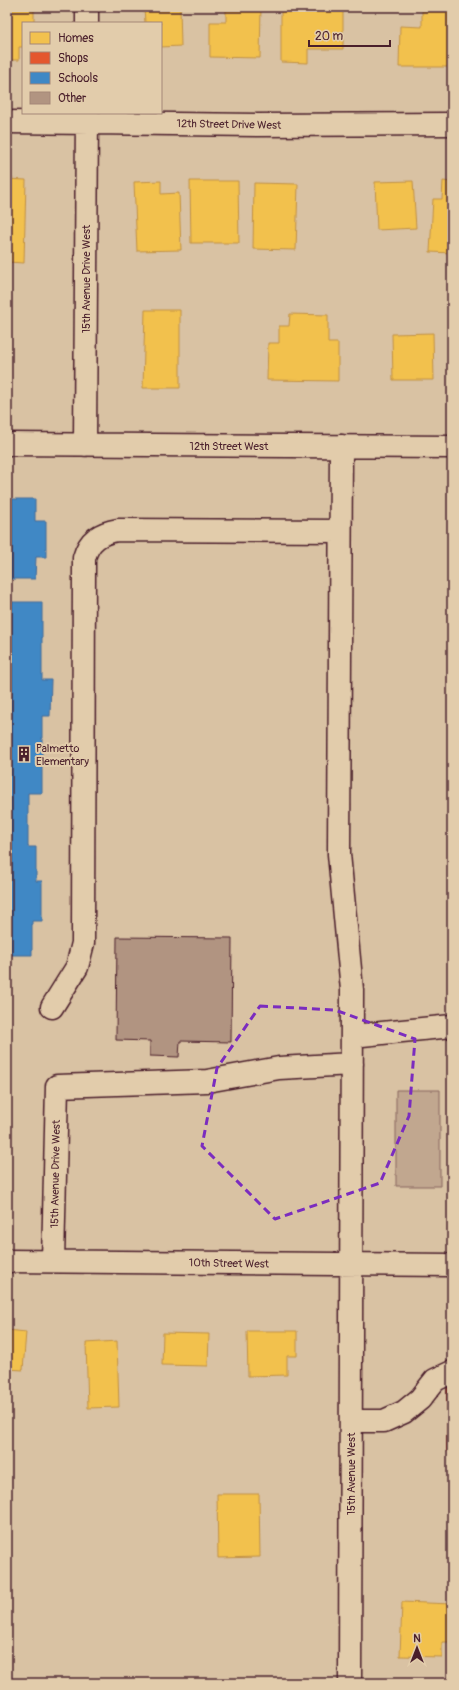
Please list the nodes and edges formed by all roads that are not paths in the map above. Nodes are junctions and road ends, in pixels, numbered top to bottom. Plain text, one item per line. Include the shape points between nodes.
1 (87, 7) edge
2 (87, 22) edge
3 (87, 118) edge
4 (7, 122) edge
5 (452, 124) edge
6 (7, 444) edge
7 (84, 445) junction
8 (341, 446) junction
9 (452, 447) edge
10 (340, 531) junction
11 (52, 1007) dead end
12 (452, 1026) edge
13 (352, 1036) junction
14 (352, 1064) junction
15 (7, 1261) edge
16 (53, 1261) junction
17 (352, 1264) junction
18 (452, 1265) edge
19 (452, 1372) edge
20 (351, 1421) junction
21 (350, 1683) edge

1 - 2 street
3 - 4 street, 12th Street Drive West
3 - 5 street, 12th Street Drive West via 258,125
3 - 7 street, 15th Avenue Drive West
6 - 7 street, 12th Street West
7 - 8 street, 12th Street West
8 - 9 street, 12th Street West
8 - 10 street, 15th Avenue West
10 - 11 street via 118,530 102,534 87,547 84,558 82,943 77,967
10 - 13 street, 15th Avenue West via 339,854 352,990
12 - 13 street
13 - 14 street, 15th Avenue West
14 - 16 street, 15th Avenue Drive West via 279,1068 207,1081 57,1086
14 - 17 street, 15th Avenue West
15 - 16 street, 10th Street West
16 - 17 street, 10th Street West
17 - 18 street, 10th Street West
17 - 20 street, 15th Avenue West
19 - 20 street via 435,1380 420,1399 404,1412 384,1421
20 - 21 street, 15th Avenue West

